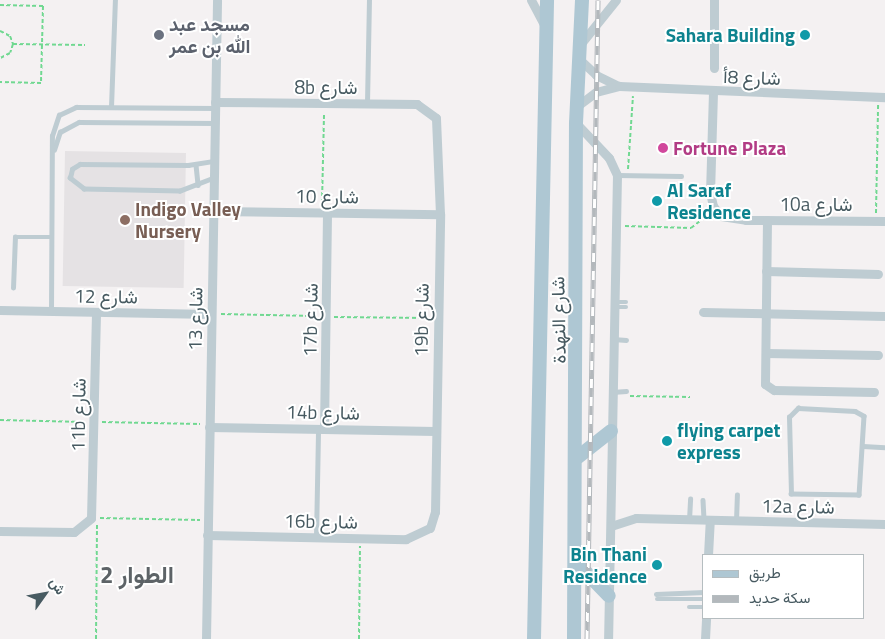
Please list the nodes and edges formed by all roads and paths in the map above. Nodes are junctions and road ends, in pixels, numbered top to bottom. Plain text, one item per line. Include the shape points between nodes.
1 (113, 0) edge
2 (217, 0) edge
3 (369, 0) edge
4 (531, 0) edge
5 (546, 0) edge
6 (574, 0) edge
7 (582, 0) edge
8 (616, 0) edge
9 (714, 0) edge
10 (0, 5) edge
11 (545, 26) junction
12 (0, 31) edge
13 (13, 44) junction
14 (42, 44) junction
15 (85, 45) dead end
16 (578, 47) junction
17 (0, 58) edge
18 (714, 68) joint
19 (0, 82) edge
20 (619, 86) junction
21 (634, 86) junction
22 (713, 92) junction
23 (748, 93) junction
24 (882, 97) edge
25 (324, 103) junction
26 (367, 103) junction
27 (215, 105) junction
28 (111, 107) junction
29 (576, 107) junction
30 (433, 113) joint
31 (215, 122) junction
32 (576, 123) junction
33 (53, 158) junction
34 (214, 160) junction
35 (196, 165) junction
36 (617, 175) junction
37 (628, 175) junction
38 (681, 176) dead end
39 (214, 178) junction
40 (198, 185) junction
41 (710, 192) junction
42 (213, 211) junction
43 (325, 212) junction
44 (710, 212) junction
45 (440, 214) junction
46 (746, 220) junction
47 (767, 220) junction
48 (880, 220) edge
49 (616, 226) junction
50 (52, 237) junction
51 (766, 271) junction
52 (878, 274) dead end
53 (13, 288) dead end
54 (614, 304) junction
55 (626, 305) dead end
56 (0, 310) edge
57 (51, 311) junction
58 (96, 312) junction
59 (703, 312) dead end
60 (212, 314) junction
61 (766, 314) junction
62 (885, 316) edge
63 (613, 340) junction
64 (626, 340) dead end
65 (766, 353) junction
66 (878, 355) dead end
67 (626, 391) dead end
68 (874, 392) dead end
69 (612, 394) junction
70 (690, 397) dead end
71 (0, 420) edge
72 (94, 422) junction
73 (209, 426) junction
74 (321, 429) junction
75 (435, 431) junction
76 (611, 431) junction
77 (863, 446) junction
78 (885, 447) edge
79 (578, 457) junction
80 (738, 495) dead end
81 (690, 499) dead end
82 (703, 500) dead end
83 (207, 520) junction
84 (688, 520) junction
85 (707, 521) junction
86 (736, 521) junction
87 (885, 524) edge
88 (611, 526) junction
89 (430, 528) joint
90 (0, 531) edge
91 (207, 535) junction
92 (316, 537) junction
93 (360, 538) junction
94 (708, 554) edge
95 (576, 562) junction
96 (702, 592) edge
97 (609, 596) junction
98 (702, 599) edge
99 (689, 607) dead end
100 (702, 607) edge
101 (706, 619) edge
102 (532, 637) edge
103 (96, 639) edge
104 (206, 639) edge
105 (359, 639) edge
106 (574, 639) edge
107 (608, 639) edge
108 (705, 639) edge

1 - 28 lane
2 - 27 street, شارع 13
3 - 26 lane
4 - 11 street
5 - 11 main road, شارع النهدة
6 - 16 main road
7 - 16 main road, شارع النهدة
8 - 16 street
9 - 18 street
10 - 14 path via 43,6
11 - 102 main road, شارع النهدة
12 - 13 path via 10,36
13 - 14 path
13 - 17 path via 10,52
14 - 15 path
14 - 19 path via 41,83
16 - 20 street, شارع 8أ via 596,75
16 - 29 main road, شارع النهدة
18 - 23 path
20 - 21 street, شارع 8أ
20 - 29 street, شارع 8أ via 596,92
21 - 22 street, شارع 8أ
21 - 37 path
22 - 23 street, شارع 8أ
22 - 41 street, 10a شارع
23 - 24 street, شارع 8أ
24 - 48 path
25 - 26 street, 8b شارع
25 - 27 street, 8b شارع
25 - 43 path
26 - 30 street, 8b شارع via 417,104
27 - 28 lane
27 - 31 street, شارع 13
28 - 33 lane via 76,107 59,115 52,129
29 - 32 main road, شارع النهدة
30 - 45 street, 19b شارع via 439,130
31 - 33 lane via 73,123 60,132
31 - 34 street, شارع 13
32 - 36 street via 612,163
32 - 79 main road, شارع النهدة
33 - 50 lane
34 - 35 lane
34 - 39 street, شارع 13
35 - 40 lane
35 - 40 lane via 80,164 72,169 70,178 84,189 180,191
36 - 37 lane
36 - 49 street
37 - 38 lane
39 - 40 lane
39 - 42 street, شارع 13
41 - 44 street, 10a شارع
41 - 46 street, 10a شارع via 713,206 721,216
42 - 43 street, شارع 10
42 - 60 street, شارع 13
43 - 45 street, شارع 10
43 - 74 street, 17b شارع
44 - 46 street, 10a شارع via 726,224
44 - 49 path via 704,222 691,228
45 - 75 street, 19b شارع
46 - 47 street, 10a شارع
47 - 48 street, 10a شارع
47 - 51 street
49 - 54 street
50 - 53 lane via 15,238
50 - 57 lane
51 - 52 street
51 - 61 street
54 - 55 lane
54 - 63 street
56 - 57 street, شارع 12
57 - 58 street, شارع 12
58 - 60 street, شارع 12
58 - 72 street, 11b شارع
59 - 61 street
60 - 73 street, شارع 13
61 - 62 street
61 - 65 street
63 - 64 lane
63 - 69 street
65 - 66 street
65 - 68 street via 765,381 770,389
67 - 69 lane
69 - 70 path
69 - 76 street
71 - 72 path
72 - 73 path
72 - 90 street, 11b شارع via 91,518 74,532
73 - 74 street, 14b شارع
73 - 83 street, شارع 13
74 - 75 street, 14b شارع
74 - 92 lane
75 - 89 street, 19b شارع via 435,512
76 - 79 main road
76 - 88 street
77 - 77 lane via 864,419 858,411 792,410 791,494 859,495
77 - 78 lane
79 - 95 main road, شارع النهدة
80 - 86 lane
81 - 84 lane
82 - 85 lane
83 - 91 street, شارع 13
83 - 103 path via 97,518
84 - 85 street, 12a شارع
84 - 88 street, 12a شارع via 630,518
85 - 86 street, 12a شارع
85 - 94 street
86 - 87 street, 12a شارع
88 - 97 street
89 - 93 street, 16b شارع via 415,538
91 - 92 street, 16b شارع
91 - 104 street, شارع 13
92 - 93 street, 16b شارع
93 - 105 path
95 - 97 main road
95 - 106 main road, شارع النهدة
96 - 98 lane via 657,596
97 - 107 street
99 - 100 lane
101 - 108 street

